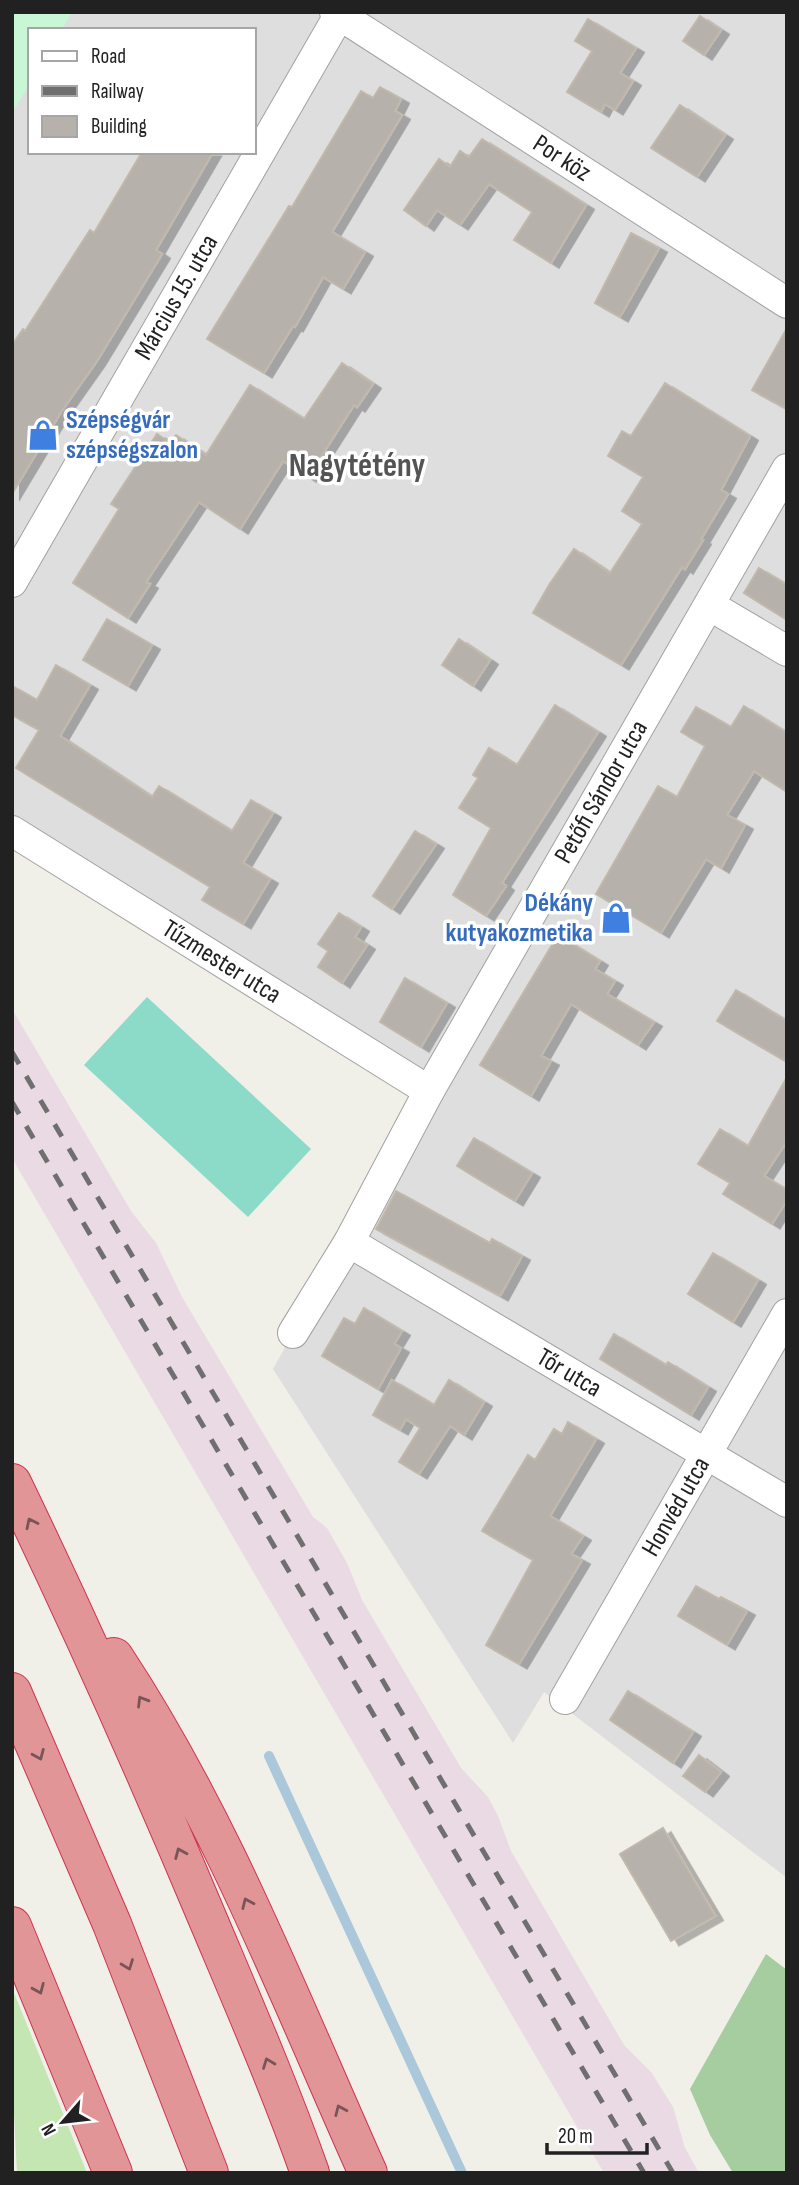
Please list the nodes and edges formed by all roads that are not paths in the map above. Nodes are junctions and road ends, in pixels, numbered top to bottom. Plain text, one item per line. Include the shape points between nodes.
1 (339, 13) edge
2 (787, 303) edge
3 (787, 469) edge
4 (12, 582) edge
5 (709, 605) junction
6 (787, 651) edge
7 (12, 831) edge
8 (429, 1091) junction
9 (349, 1242) junction
10 (787, 1314) edge
11 (293, 1333) dead end
12 (705, 1456) junction
13 (12, 1483) edge
14 (787, 1502) edge
15 (51, 1562) junction
16 (12, 1692) edge
17 (565, 1699) dead end
18 (12, 1926) edge
19 (113, 2173) edge
20 (209, 2173) edge
21 (310, 2173) edge
22 (368, 2173) edge

1 - 2 street, Por köz
1 - 4 street, Március 15. utca
3 - 5 street, Petőfi Sándor utca
5 - 6 street
5 - 8 street, Petőfi Sándor utca
7 - 8 street, Tűzmester utca
8 - 9 street, Petőfi Sándor utca
9 - 11 street, Petőfi Sándor utca
9 - 12 street, Tőr utca
10 - 12 street, Honvéd utca
12 - 14 street, Tőr utca
12 - 17 street, Honvéd utca
15 -> 13 highway
21 -> 15 highway via 164,1815
22 -> 15 highway via 228,1861 143,1702
16 -> 20 highway via 112,1924
18 -> 19 highway

